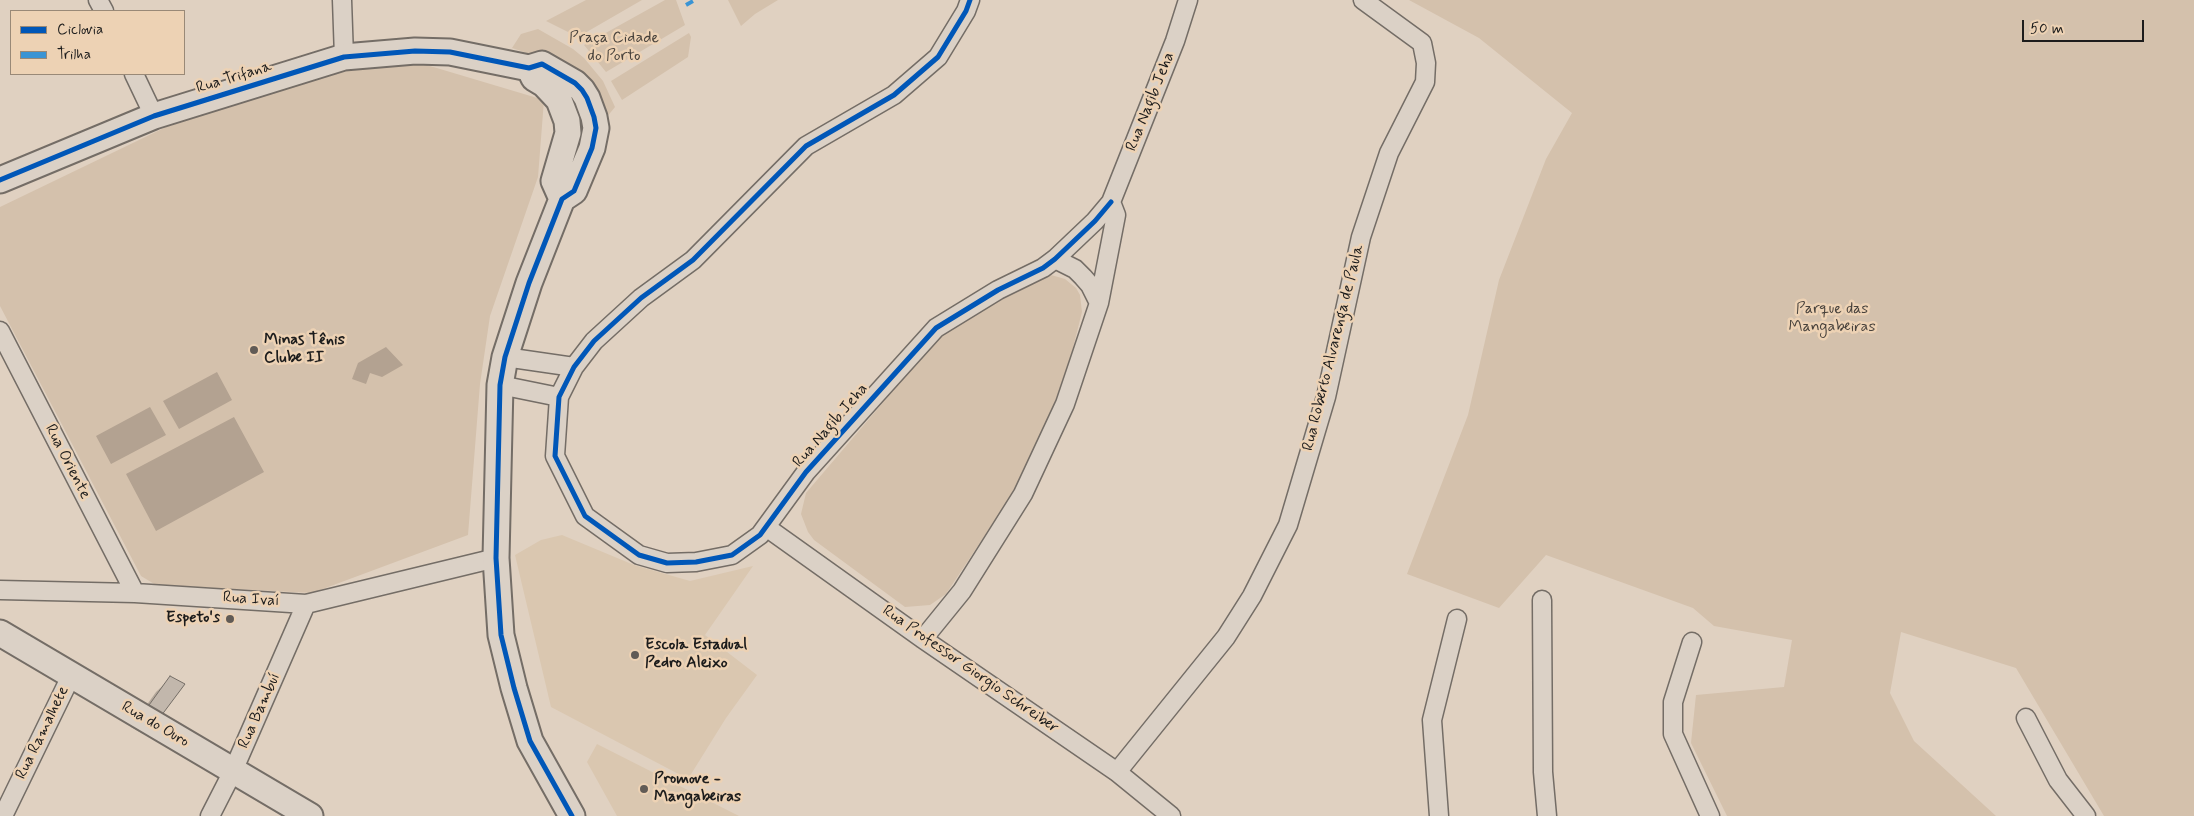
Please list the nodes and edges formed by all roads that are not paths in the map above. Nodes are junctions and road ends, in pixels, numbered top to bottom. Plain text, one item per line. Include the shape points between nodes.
1 (342, 0) edge
2 (970, 0) edge
3 (1188, 0) edge
4 (1363, 0) edge
5 (344, 57) junction
6 (134, 75) edge
7 (154, 116) junction
8 (0, 180) edge
9 (1111, 202) junction
10 (1055, 259) junction
11 (1099, 304) junction
12 (0, 331) edge
13 (505, 357) junction
14 (574, 367) junction
15 (500, 385) junction
16 (559, 397) junction
17 (766, 527) junction
18 (496, 558) junction
19 (0, 590) edge
20 (135, 593) junction
21 (1542, 600) dead end
22 (306, 604) junction
23 (1457, 620) dead end
24 (0, 633) edge
25 (923, 638) junction
26 (1692, 642) dead end
27 (71, 676) junction
28 (2026, 718) dead end
29 (233, 771) junction
30 (1117, 772) junction
31 (3, 816) edge
32 (210, 816) edge
33 (310, 816) edge
34 (572, 816) edge
35 (1171, 816) edge
36 (1439, 816) edge
37 (1547, 816) edge
38 (1710, 816) edge
39 (2086, 816) edge

1 - 5 street
2 - 14 street via 938,57 894,95 806,146 693,260 641,298 594,341
3 - 9 street, Rua Nagib Jeha
4 - 30 street, Rua Roberto Alvarenga de Paula via 1422,43 1426,63 1424,82 1389,153 1361,236 1326,397 1288,524 1252,596 1226,637
5 - 7 street, Rua Trifana
5 - 13 street, Rua Trifana via 415,51 450,52 487,59 529,68 534,78 548,87 558,100 567,121 568,133 554,181 562,199 528,283
6 - 7 street
7 - 8 street, Rua Trifana
9 - 10 street, Rua Nagib Jeha
9 - 11 street, Rua Nagib Jeha via 1116,215
10 - 11 street via 1083,277
10 - 17 street, Rua Nagib Jeha via 936,328 806,472
11 - 25 street, Rua Nagib Jeha via 1065,404 1023,494 962,591
12 - 20 street, Rua Oriente
13 - 14 street
13 - 15 street
14 - 16 street
15 - 16 street
15 - 18 street
16 - 17 street, Rua Nagib Jeha via 554,456 585,516 639,555 667,563 696,562 732,555
17 - 25 street, Rua Professor Giorgio Schreiber
18 - 22 street, Rua Ivaí
18 - 34 street via 501,635 514,688 530,740
19 - 20 street, Rua Ivaí
20 - 22 street, Rua Ivaí
21 - 37 street via 1543,772
22 - 29 street, Rua Bambuí
23 - 36 street via 1432,720
24 - 27 street, Rua do Ouro
25 - 30 street, Rua Professor Giorgio Schreiber
26 - 38 street via 1673,702 1673,734
27 - 29 street, Rua do Ouro
27 - 31 street, Rua Ramalhete
28 - 39 street via 2058,780
29 - 32 street, Rua Bambuí
29 - 33 street, Rua do Ouro
30 - 35 street, Rua Professor Giorgio Schreiber

